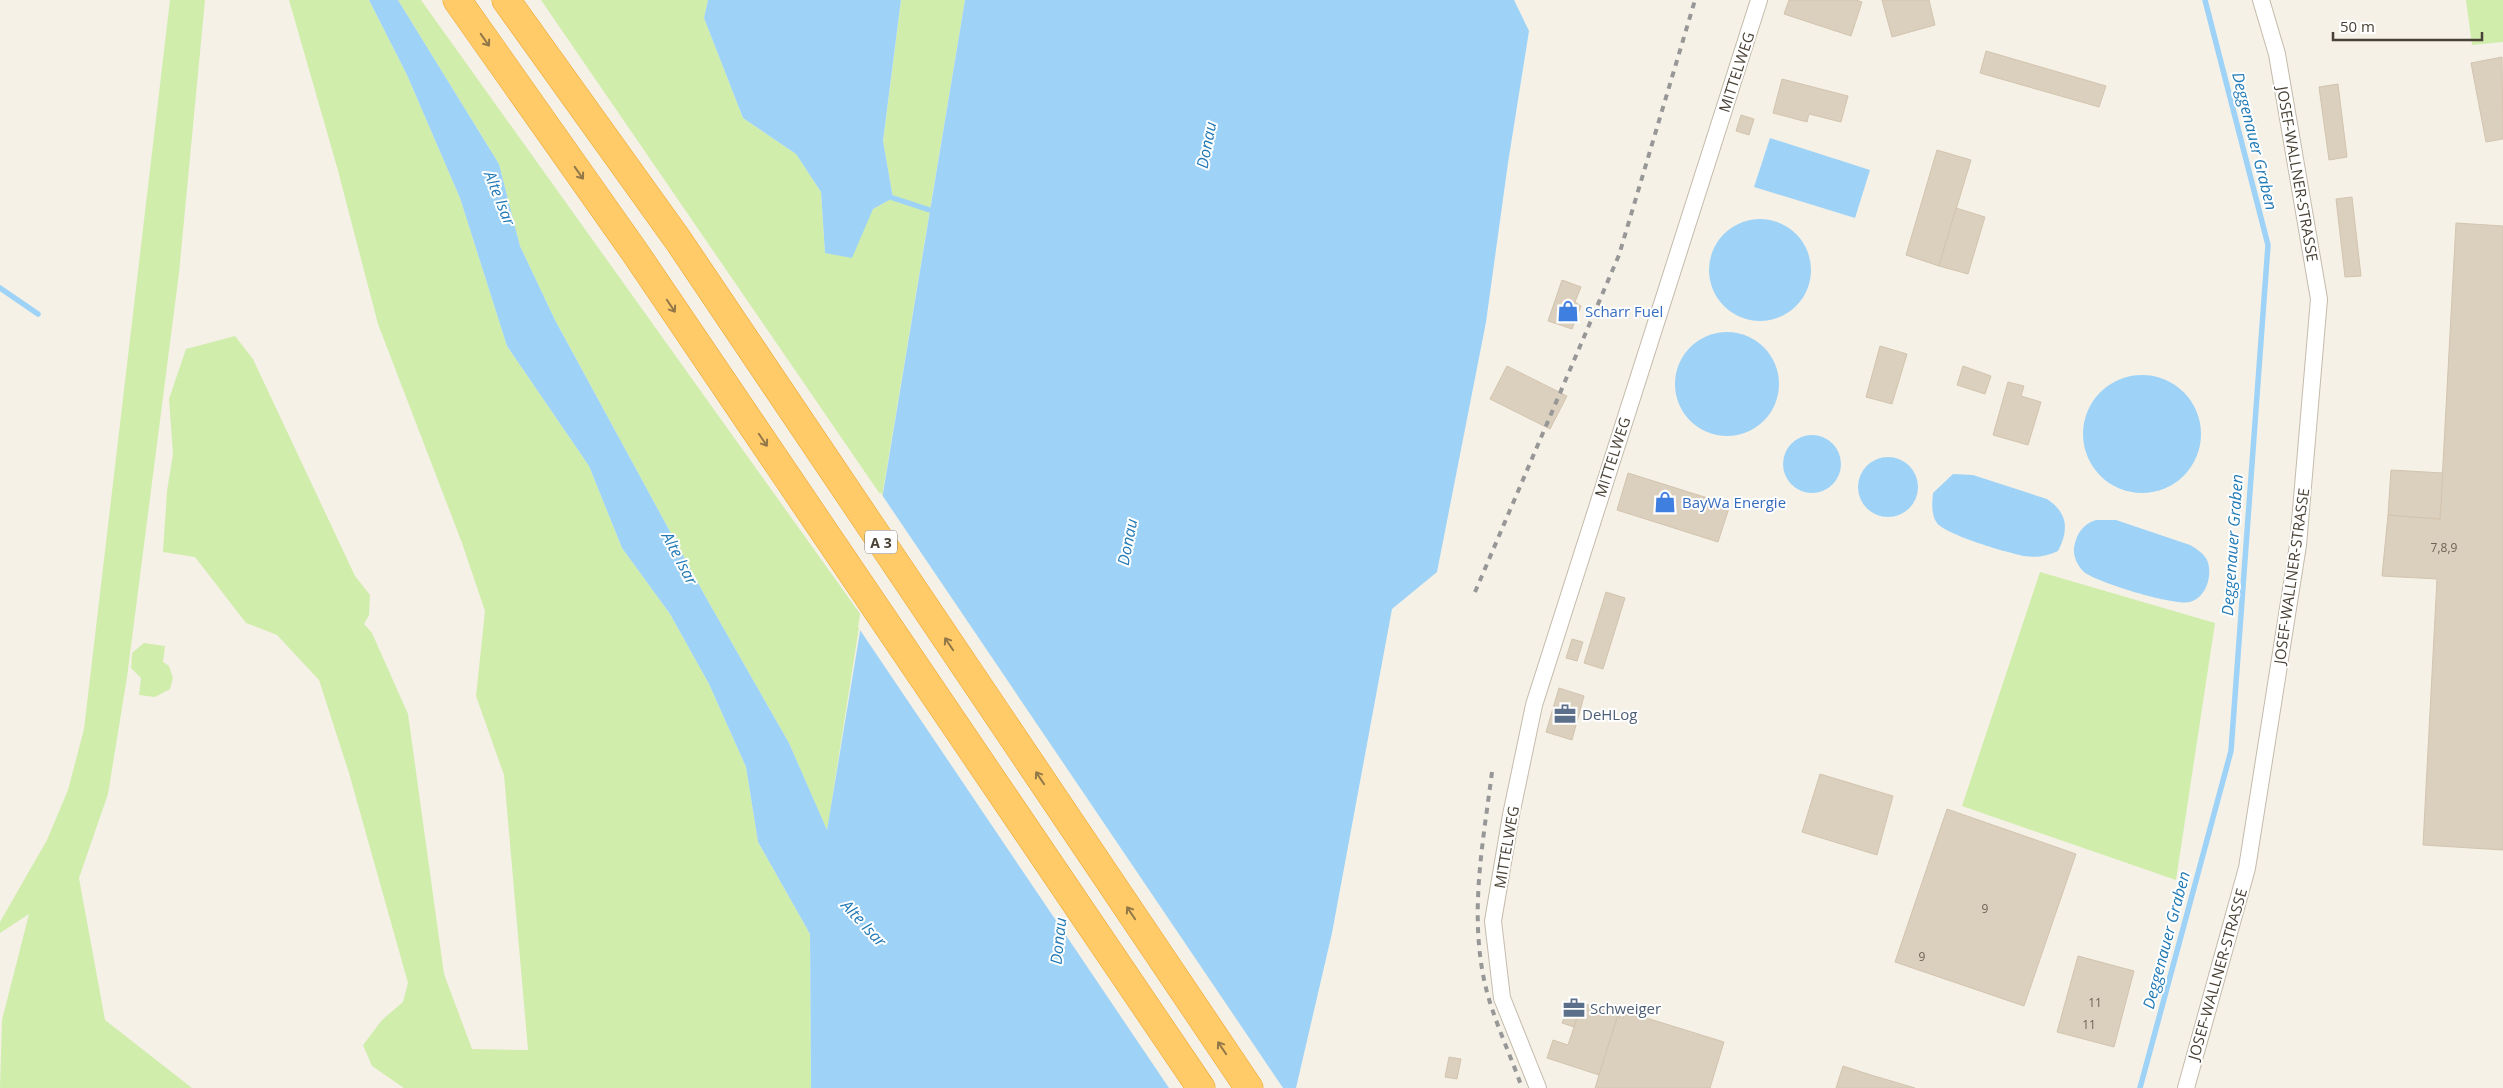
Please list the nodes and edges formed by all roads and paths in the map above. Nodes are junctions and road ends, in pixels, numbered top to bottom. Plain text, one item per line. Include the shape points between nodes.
1 (457, 0) edge
2 (506, 0) edge
3 (1759, 0) edge
4 (2260, 0) edge
5 (1201, 1088) edge
6 (1250, 1088) edge
7 (1538, 1088) edge
8 (2186, 1088) edge

1 -> 5 highway, A 3 via 650,275
6 -> 2 highway, A 3 via 678,240
3 - 7 street, MITTELWEG via 1534,704 1511,815 1493,922 1502,998
4 - 8 street, JOSEF-WALLNER-STRASSE via 2277,54 2318,299 2298,545 2247,868

